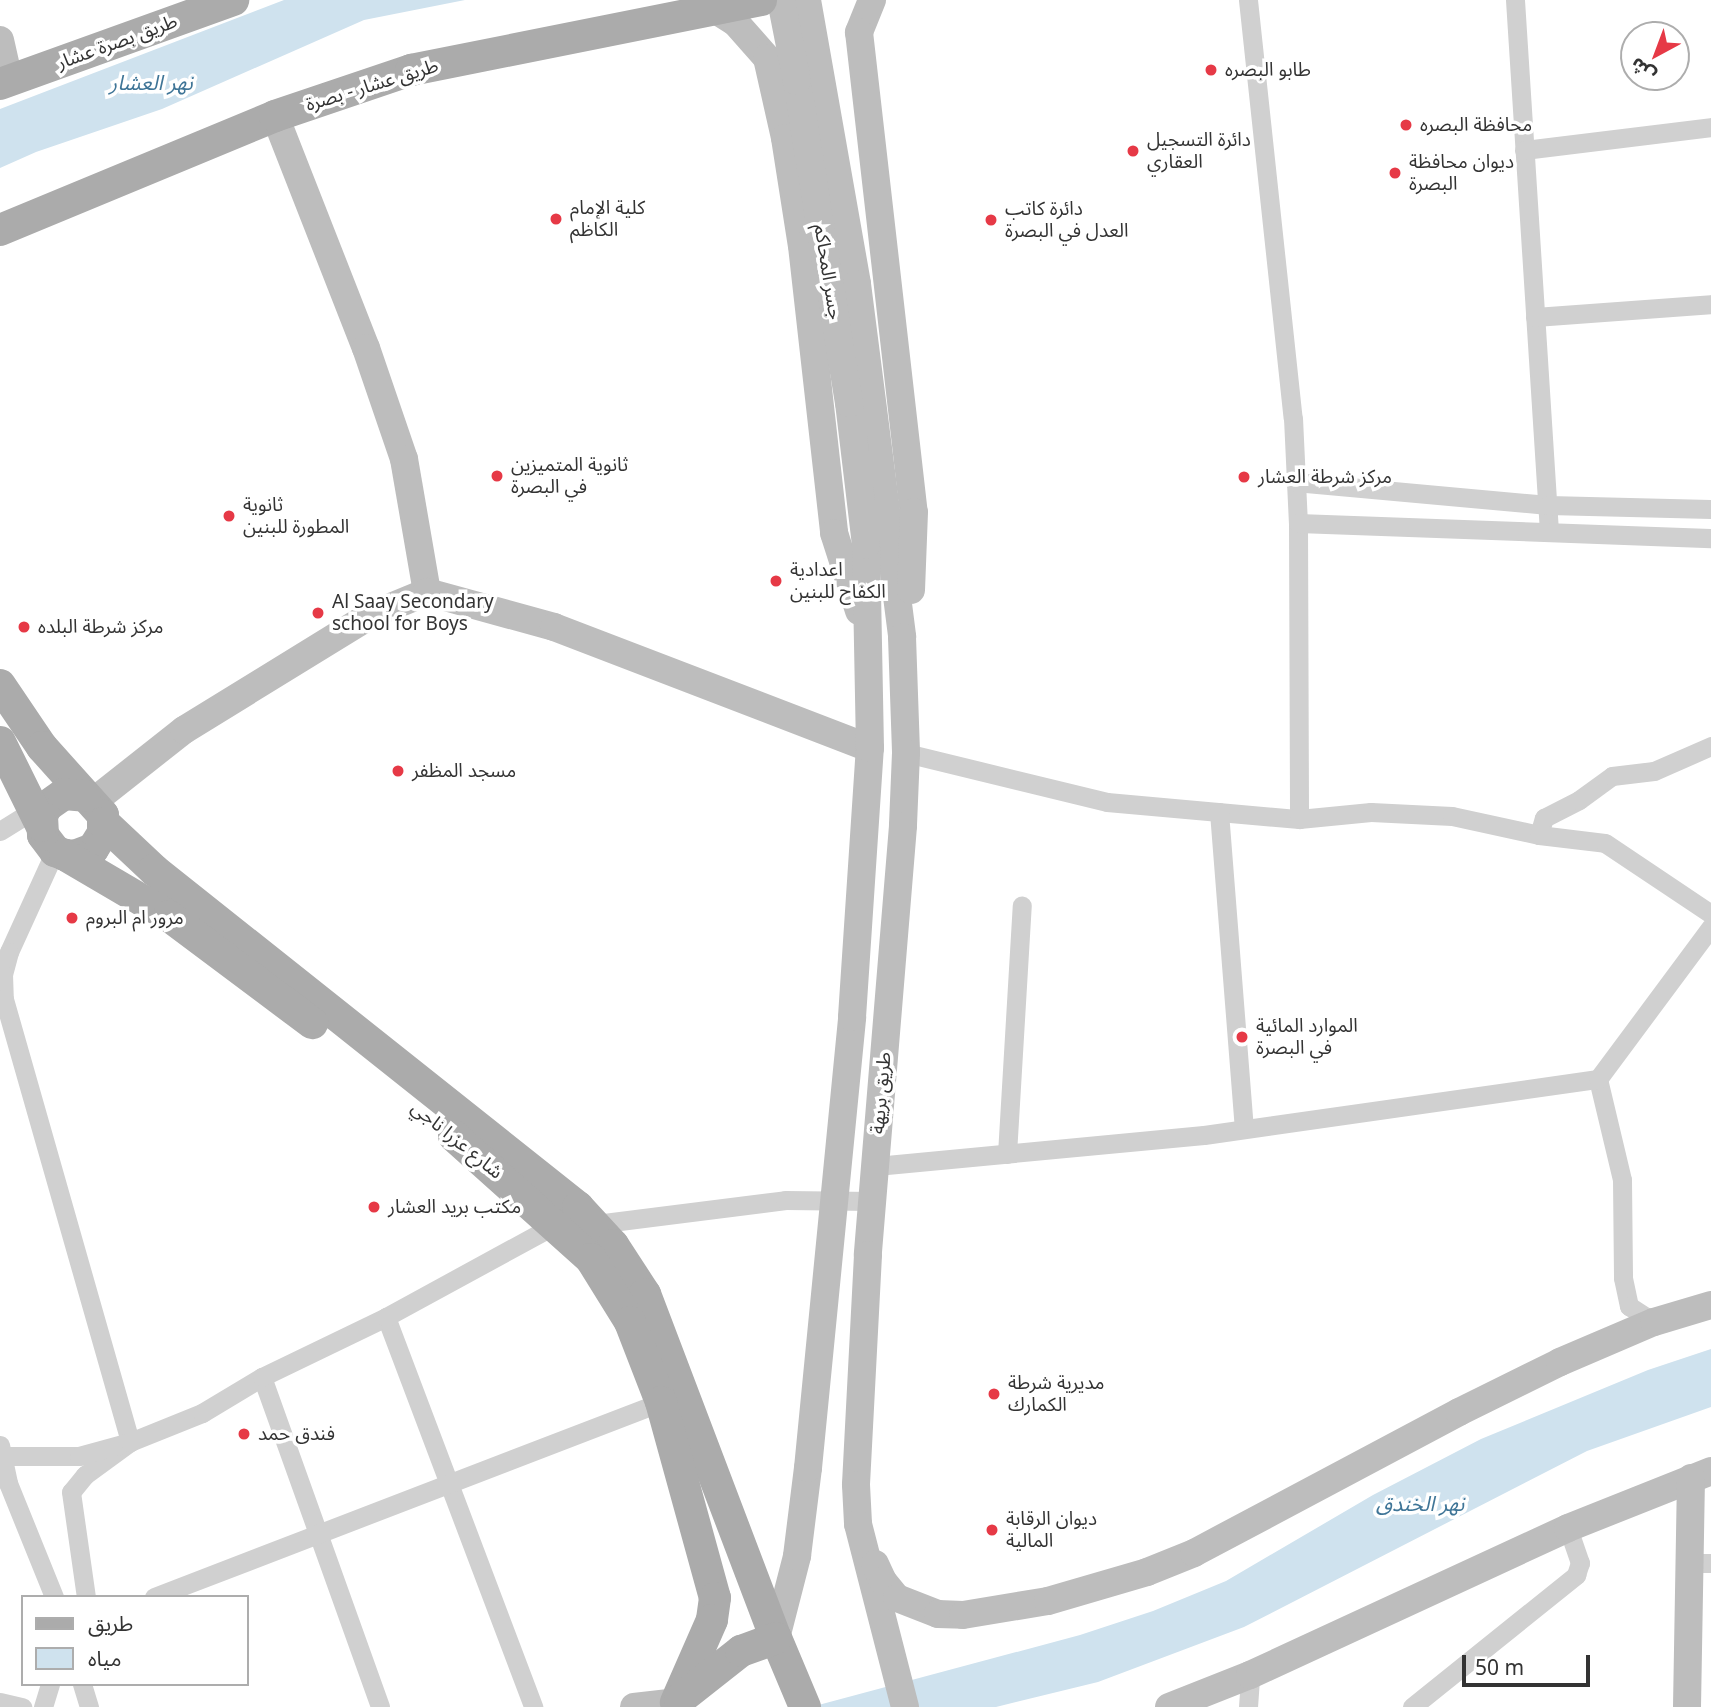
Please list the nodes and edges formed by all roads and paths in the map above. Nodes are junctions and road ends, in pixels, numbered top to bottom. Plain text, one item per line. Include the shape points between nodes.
1 (233, 0) edge
2 (761, 0) edge
3 (781, 0) edge
4 (807, 0) edge
5 (872, 0) edge
6 (1248, 0) edge
7 (1515, 0) edge
8 (714, 9) junction
9 (0, 40) edge
10 (5, 82) edge
11 (275, 116) junction
12 (1711, 127) edge
13 (1524, 150) junction
14 (0, 230) edge
15 (1711, 304) edge
16 (1535, 317) junction
17 (1295, 482) junction
18 (1548, 505) junction
19 (1711, 509) edge
20 (1298, 523) junction
21 (1549, 532) junction
22 (1711, 538) edge
23 (879, 544) junction
24 (427, 592) junction
25 (902, 637) junction
26 (869, 642) junction
27 (0, 685) edge
28 (1711, 746) edge
29 (870, 748) junction
30 (2, 751) edge
31 (906, 753) junction
32 (94, 807) junction
33 (1219, 812) junction
34 (1299, 819) junction
35 (0, 831) edge
36 (1539, 835) junction
37 (48, 836) junction
38 (1022, 905) dead end
39 (1711, 914) edge
40 (1711, 927) edge
41 (1598, 1079) junction
42 (1244, 1129) junction
43 (1007, 1154) junction
44 (876, 1166) junction
45 (833, 1199) junction
46 (873, 1201) junction
47 (596, 1224) junction
48 (555, 1225) junction
49 (1711, 1305) edge
50 (386, 1317) junction
51 (1654, 1322) junction
52 (262, 1377) junction
53 (661, 1402) junction
54 (130, 1442) junction
55 (1, 1450) edge
56 (1701, 1474) edge
57 (4, 1483) edge
58 (449, 1485) junction
59 (858, 1524) junction
60 (1568, 1528) junction
61 (319, 1535) junction
62 (1700, 1563) edge
63 (53, 1595) edge
64 (86, 1595) edge
65 (159, 1595) edge
66 (776, 1638) junction
67 (1250, 1675) junction
68 (49, 1686) edge
69 (83, 1686) edge
70 (801, 1693) edge
71 (0, 1702) edge
72 (677, 1705) edge
73 (22, 1707) edge
74 (43, 1707) edge
75 (89, 1707) edge
76 (380, 1707) edge
77 (533, 1707) edge
78 (634, 1707) edge
79 (905, 1707) edge
80 (1169, 1707) edge
81 (1248, 1707) edge
82 (1412, 1707) edge
83 (1687, 1707) edge

1 - 10 main road, طريق بصرة عشار
2 - 8 main road, طريق عشار - بصرة
3 - 23 main road, جسر المحاكم via 849,403
4 - 23 main road, جسر المحاكم via 857,284
5 - 25 main road via 859,32 914,512 910,608
6 - 17 street via 1293,418
7 - 13 street
8 - 11 main road, طريق عشار - بصرة via 411,70
8 - 26 main road via 736,23 767,58 802,246 834,533
9 - 10 main road
11 - 14 main road, طريق عشار - بصرة
11 - 24 main road via 366,348 404,459
12 - 13 street
13 - 16 street
15 - 16 street
16 - 18 street
17 - 18 street
17 - 20 street
18 - 19 street
18 - 21 street
20 - 21 street
20 - 34 street
21 - 22 street
23 - 25 main road, طريق بريهة
23 - 26 main road, طريق بريهة
24 - 29 main road via 554,627
24 - 32 main road via 369,616 184,730
25 - 31 main road, طريق بريهة
26 - 29 main road, طريق بريهة
27 - 32 main road, شارع عزرا ناجي via 42,747
28 - 36 street via 1654,771 1612,776 1544,818
29 - 45 main road, طريق بريهة via 852,1017
30 - 37 main road
31 - 33 street via 1107,802
31 - 44 main road, طريق بريهة
32 - 37 main road via 75,793 55,799 42,815
32 - 37 main road via 103,833 93,849 84,854
32 - 47 main road, شارع عزرا ناجي via 154,870
33 - 34 street
33 - 42 street
34 - 36 street via 1371,812 1452,816
35 - 37 street
36 - 39 street via 1605,843
37 - 48 main road, شارع عزرا ناجي via 169,916 290,1006 482,1158
37 - 54 street via 9,952 4,999
38 - 43 street
40 - 41 street
41 - 42 street
41 - 51 street via 1622,1180 1623,1278 1629,1306
42 - 43 street
43 - 44 street
44 - 46 main road, طريق بريهة
45 - 46 street
45 - 47 street via 785,1200
45 - 66 main road, طريق بريهة via 797,1556
46 - 59 main road, طريق بريهة via 856,1485
47 - 66 main road, شارع عزرا ناجي via 645,1294
48 - 50 street
48 - 53 main road, شارع عزرا ناجي via 591,1259 622,1306
49 - 51 main road
50 - 52 street
50 - 58 street
51 - 59 main road via 1459,1412 1194,1553 1048,1601 964,1615 916,1608 897,1598 883,1581
52 - 54 street via 202,1413
52 - 61 street
53 - 58 street
53 - 72 main road, شارع عزرا ناجي via 715,1598 712,1620
54 - 55 street via 79,1456
54 - 64 street via 85,1475 71,1492
55 - 57 street
56 - 60 main road
56 - 62 main road
57 - 63 street
58 - 61 street
58 - 77 street
59 - 79 main road, طريق بريهة
60 - 67 main road
60 - 82 street via 1580,1563 1576,1575
61 - 65 street
61 - 76 street
62 - 83 main road
66 - 70 main road, شارع عزرا ناجي
66 - 72 main road via 741,1651
67 - 80 main road
67 - 81 street
68 - 74 street
69 - 75 street
71 - 73 street
72 - 78 main road

